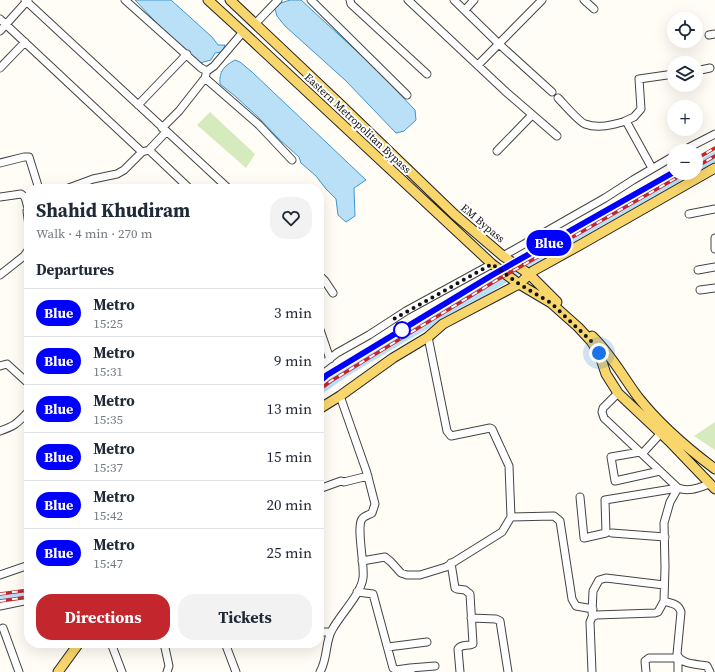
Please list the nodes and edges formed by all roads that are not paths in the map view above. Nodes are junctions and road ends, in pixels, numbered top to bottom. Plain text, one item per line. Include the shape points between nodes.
1 (27, 0) edge
2 (125, 0) edge
3 (208, 0) edge
4 (230, 0) edge
5 (278, 0) edge
6 (311, 0) edge
7 (350, 0) edge
8 (410, 0) edge
9 (454, 0) edge
10 (474, 0) edge
11 (542, 0) edge
12 (584, 0) edge
13 (594, 9) dead end
14 (465, 10) junction
15 (0, 19) edge
16 (6, 24) junction
17 (255, 24) junction
18 (0, 31) edge
19 (243, 32) junction
20 (25, 42) junction
21 (499, 44) junction
22 (187, 54) junction
23 (478, 65) junction
24 (0, 68) edge
25 (710, 68) dead end
26 (703, 69) edge
27 (206, 74) junction
28 (427, 74) dead end
29 (667, 75) edge
30 (408, 95) dead end
31 (138, 105) junction
32 (532, 114) junction
33 (625, 121) junction
34 (164, 130) junction
35 (715, 134) edge
36 (557, 136) dead end
37 (696, 144) edge
38 (146, 151) junction
39 (497, 151) dead end
40 (292, 160) dead end
41 (667, 160) edge
42 (0, 163) edge
43 (652, 168) junction
44 (715, 168) edge
45 (37, 184) edge
46 (80, 184) edge
47 (184, 184) edge
48 (223, 184) edge
49 (24, 196) edge
50 (0, 197) edge
51 (715, 209) edge
52 (689, 214) dead end
53 (715, 238) edge
54 (715, 249) edge
55 (24, 256) edge
56 (506, 258) junction
57 (494, 266) junction
58 (715, 268) edge
59 (698, 270) dead end
60 (527, 272) junction
61 (0, 275) edge
62 (324, 280) edge
63 (519, 284) junction
64 (715, 288) edge
65 (700, 290) dead end
66 (333, 293) dead end
67 (428, 337) junction
68 (324, 342) edge
69 (330, 359) junction
70 (324, 363) edge
71 (0, 366) edge
72 (24, 380) edge
73 (618, 393) junction
74 (340, 396) junction
75 (324, 406) edge
76 (24, 417) edge
77 (0, 430) edge
78 (661, 433) junction
79 (672, 439) junction
80 (641, 453) junction
81 (715, 469) edge
82 (660, 471) junction
83 (368, 476) junction
84 (712, 486) edge
85 (324, 487) edge
86 (678, 488) junction
87 (580, 497) dead end
88 (511, 517) junction
89 (612, 533) dead end
90 (665, 537) junction
91 (362, 561) junction
92 (451, 563) junction
93 (24, 567) edge
94 (0, 575) edge
95 (664, 585) junction
96 (357, 592) junction
97 (24, 601) edge
98 (664, 601) junction
99 (0, 606) edge
100 (592, 609) junction
101 (592, 617) junction
102 (471, 618) junction
103 (3, 628) dead end
104 (324, 632) edge
105 (331, 632) junction
106 (427, 642) dead end
107 (388, 647) junction
108 (76, 648) edge
109 (113, 648) edge
110 (165, 648) edge
111 (227, 648) edge
112 (678, 658) junction
113 (325, 664) junction
114 (435, 666) dead end
115 (410, 670) edge
116 (19, 672) edge
117 (58, 672) edge
118 (122, 672) edge
119 (167, 672) edge
120 (236, 672) edge
121 (320, 672) edge
122 (327, 672) edge
123 (460, 672) edge
124 (508, 672) edge
125 (592, 672) edge
126 (646, 672) edge
127 (678, 672) edge
128 (710, 672) edge

1 - 16 street
1 - 31 street
2 - 22 street
3 - 19 main road, Eastern Metropolitan Bypass
4 - 17 main road, EM Bypass
5 - 17 street
6 - 30 street
7 - 28 street via 351,4
8 - 23 street
9 - 14 street
10 - 14 street
11 - 21 street
12 - 13 street
14 - 21 street
15 - 16 street
16 - 18 street
16 - 20 street
17 - 56 main road, EM Bypass via 454,214
19 - 27 street
19 - 57 main road, Eastern Metropolitan Bypass
20 - 24 street
20 - 38 street
21 - 23 street
21 - 33 street via 584,124 605,126
22 - 27 street
22 - 31 street
23 - 32 street
25 - 26 street
27 - 34 street
27 - 40 street via 260,125
29 - 33 street via 639,79 641,109 634,117
31 - 34 street
32 - 36 street
32 - 39 street
33 - 43 street
34 - 38 street
34 - 48 street
35 - 37 street
38 - 46 street via 117,174
38 - 47 street
41 - 43 street
42 - 45 street via 29,157
43 - 56 street
44 - 60 main road
49 - 50 street via 21,194
51 - 52 street
53 - 54 street
55 - 61 street
56 - 60 main road, EM Bypass
57 - 63 main road
57 - 69 street via 406,311
58 - 59 street
60 - 63 main road
60 - 79 main road, EM Bypass via 604,348
62 - 66 street
63 - 67 main road via 443,324
63 - 73 main road via 551,303 591,341
64 - 65 street
67 - 74 main road via 393,358
67 - 88 street via 447,431 452,436 492,429 509,466
68 - 69 street
69 - 70 street
71 - 72 street via 6,364
73 - 78 main road
73 - 80 street via 603,408 604,418
74 - 75 main road
74 - 83 street
76 - 77 street via 16,424
78 - 79 main road
78 - 80 street
79 - 81 main road, EM Bypass via 683,444
79 - 84 main road
80 - 82 street
80 - 82 street via 611,457 615,481
82 - 86 street
83 - 85 street
83 - 91 street via 375,504 372,513 360,521
84 - 86 street via 691,490
86 - 87 street via 605,500 606,534 584,538
86 - 90 street via 670,502 664,523
88 - 92 street via 502,532
88 - 100 street via 554,516 560,522 572,599 576,606
89 - 90 street
90 - 95 street
91 - 92 street via 385,557 401,573 413,575 440,570
91 - 96 street via 364,577
92 - 102 street via 455,588 470,594
93 - 94 street
95 - 98 street
95 - 100 street via 606,578 599,580 593,591
96 - 105 street
96 - 107 street via 373,594
97 - 99 street
98 - 101 street via 655,613
98 - 112 street via 676,604 682,612
100 - 101 street
101 - 125 street
102 - 123 street via 473,644 462,645 458,649
102 - 124 street via 500,622
103 - 116 street
104 - 105 street
105 - 113 street
106 - 107 street
107 - 115 street via 394,669
108 - 117 main road
109 - 118 street
110 - 119 street via 169,666
111 - 120 street
112 - 126 street via 649,658 646,661
112 - 127 street
112 - 128 street via 680,661 707,666
113 - 121 street
113 - 122 street
114 - 115 street

